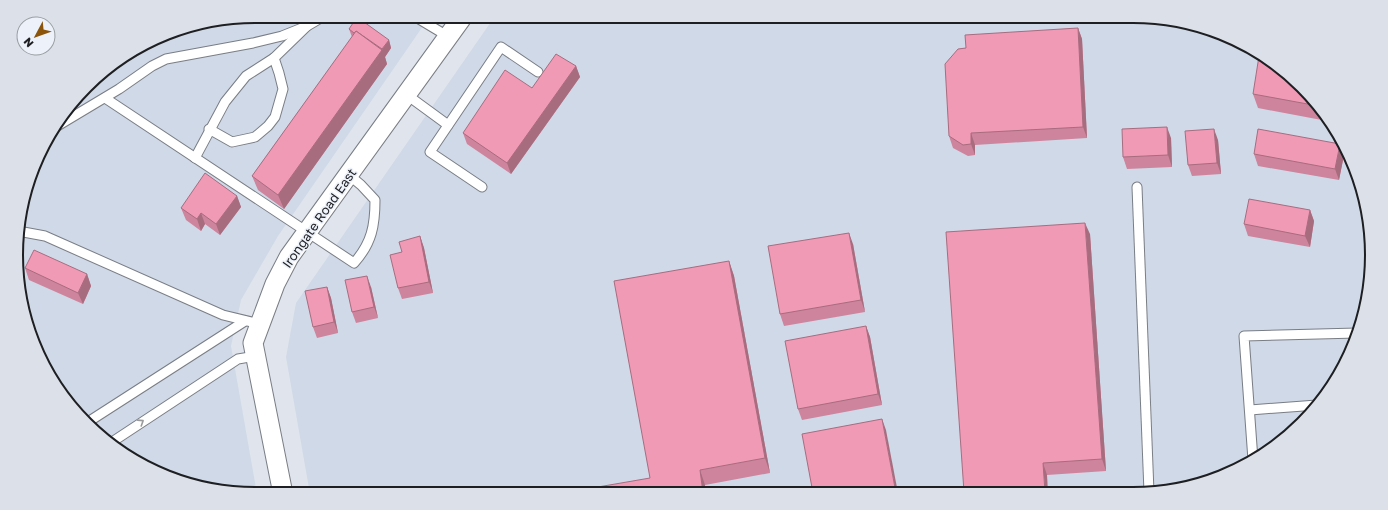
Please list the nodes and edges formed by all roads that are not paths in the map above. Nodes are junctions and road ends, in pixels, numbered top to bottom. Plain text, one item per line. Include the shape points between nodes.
1 (312, 23) edge
2 (427, 23) edge
3 (459, 23) edge
4 (307, 26) junction
5 (449, 37) junction
6 (274, 58) junction
7 (538, 72) dead end
8 (407, 95) junction
9 (105, 98) junction
10 (66, 121) edge
11 (448, 125) junction
12 (209, 130) junction
13 (195, 158) junction
14 (348, 176) junction
15 (482, 187) dead end
16 (1137, 187) dead end
17 (24, 232) edge
18 (307, 232) junction
19 (253, 323) junction
20 (1352, 333) edge
21 (256, 356) junction
22 (1309, 406) edge
23 (1250, 410) junction
24 (92, 420) edge
25 (115, 440) edge
26 (1253, 454) edge
27 (282, 487) edge
28 (1149, 487) edge

1 - 4 lane
2 - 5 lane
3 - 5 street, Irongate Road East
4 - 6 lane
4 - 9 lane via 282,36 253,43 166,59
5 - 8 street, Irongate Road East
6 - 12 lane via 246,76 225,102
6 - 12 lane via 282,89 275,117 268,126 256,137 232,142
7 - 11 lane via 501,47
8 - 11 lane
8 - 14 street, Irongate Road East
9 - 10 lane
9 - 13 lane
11 - 15 lane via 430,152
12 - 13 lane
13 - 18 lane
14 - 18 street, Irongate Road East
14 - 18 lane via 375,200 372,234 360,256 354,263
16 - 28 lane
17 - 19 lane via 45,236 223,315
18 - 19 street, Irongate Road East via 289,257
19 - 21 street, Irongate Road East
19 - 24 lane
20 - 23 lane via 1244,336
25 -> 21 lane via 238,359
21 - 27 street, Irongate Road East
22 - 23 lane
23 - 26 lane

